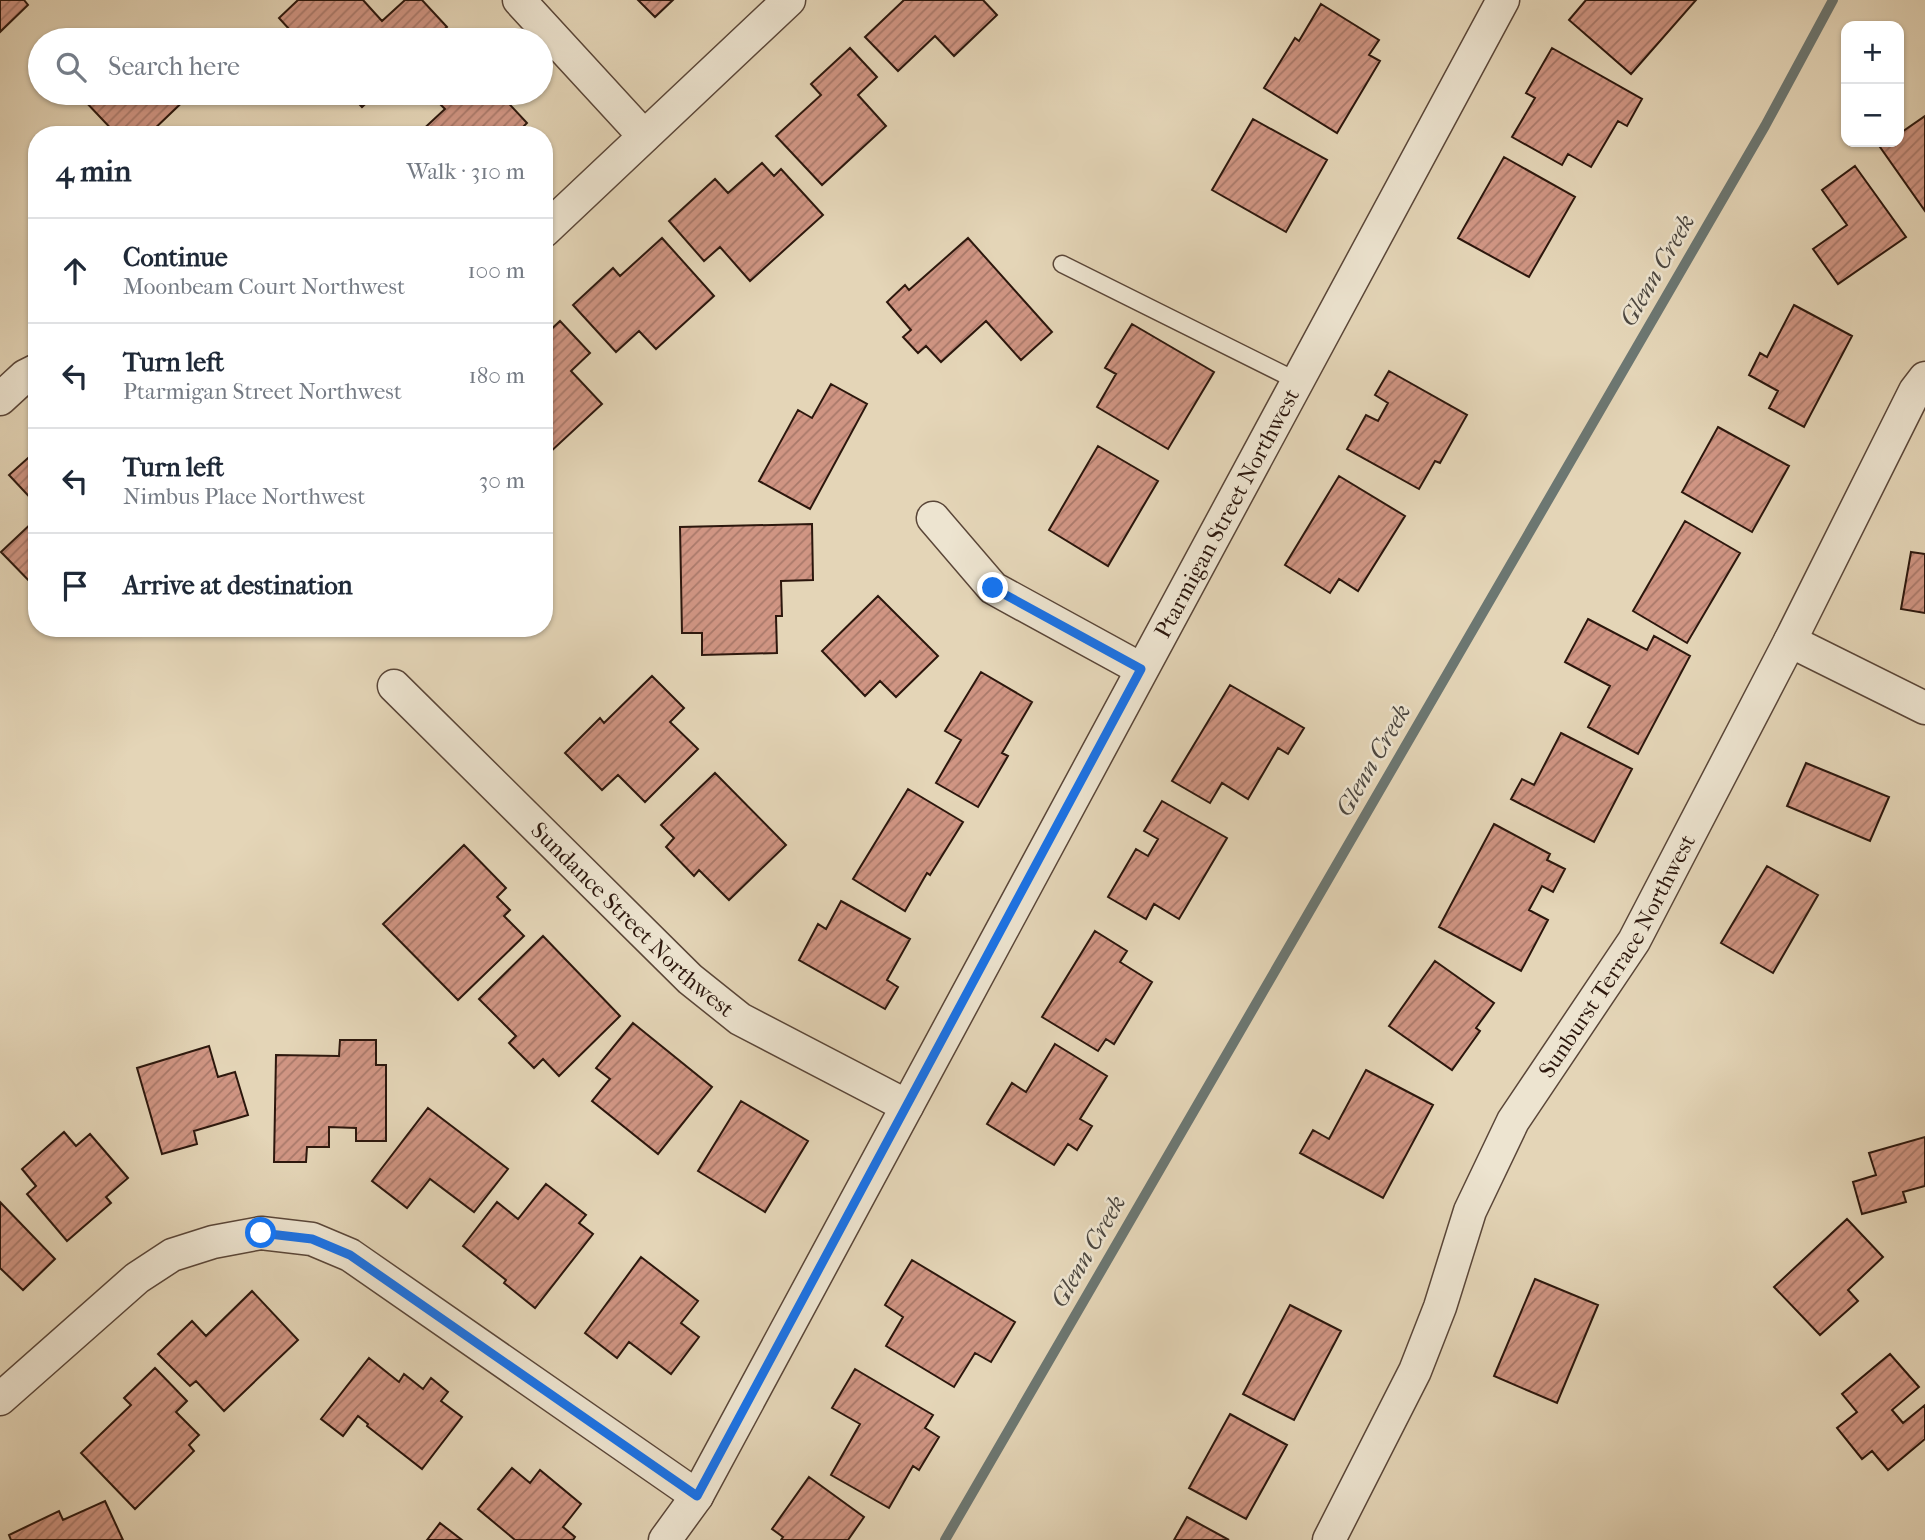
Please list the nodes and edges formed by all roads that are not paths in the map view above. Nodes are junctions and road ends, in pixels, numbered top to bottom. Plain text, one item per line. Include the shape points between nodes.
1 (519, 0) edge
2 (789, 0) edge
3 (1503, 0) edge
4 (545, 28) edge
5 (553, 37) edge
6 (644, 136) junction
7 (553, 222) edge
8 (1062, 264) dead end
9 (28, 374) edge
10 (1925, 378) edge
11 (1297, 381) junction
12 (0, 399) edge
13 (933, 518) dead end
14 (1790, 641) junction
15 (1141, 669) junction
16 (394, 686) dead end
17 (1925, 708) edge
18 (907, 1106) junction
19 (0, 1399) edge
20 (697, 1496) junction
21 (665, 1540) edge
22 (1329, 1540) edge

1 - 4 street
2 - 6 street
3 - 11 street, Ptarmigan Street Northwest
5 - 6 street
6 - 7 street
8 - 11 lane
9 - 12 street
10 - 14 street, Sunburst Terrace Northwest
11 - 15 street, Ptarmigan Street Northwest
13 - 15 street via 993,588
14 - 17 street
14 - 22 street, Sunburst Terrace Northwest via 1634,941 1513,1121 1470,1211 1415,1371
15 - 18 street, Ptarmigan Street Northwest
16 - 18 street, Sundance Street Northwest via 690,979 740,1018
18 - 20 street, Ptarmigan Street Northwest
19 - 20 street via 137,1278 172,1255 261,1233 312,1239 350,1255
20 - 21 street, Ptarmigan Street Northwest

